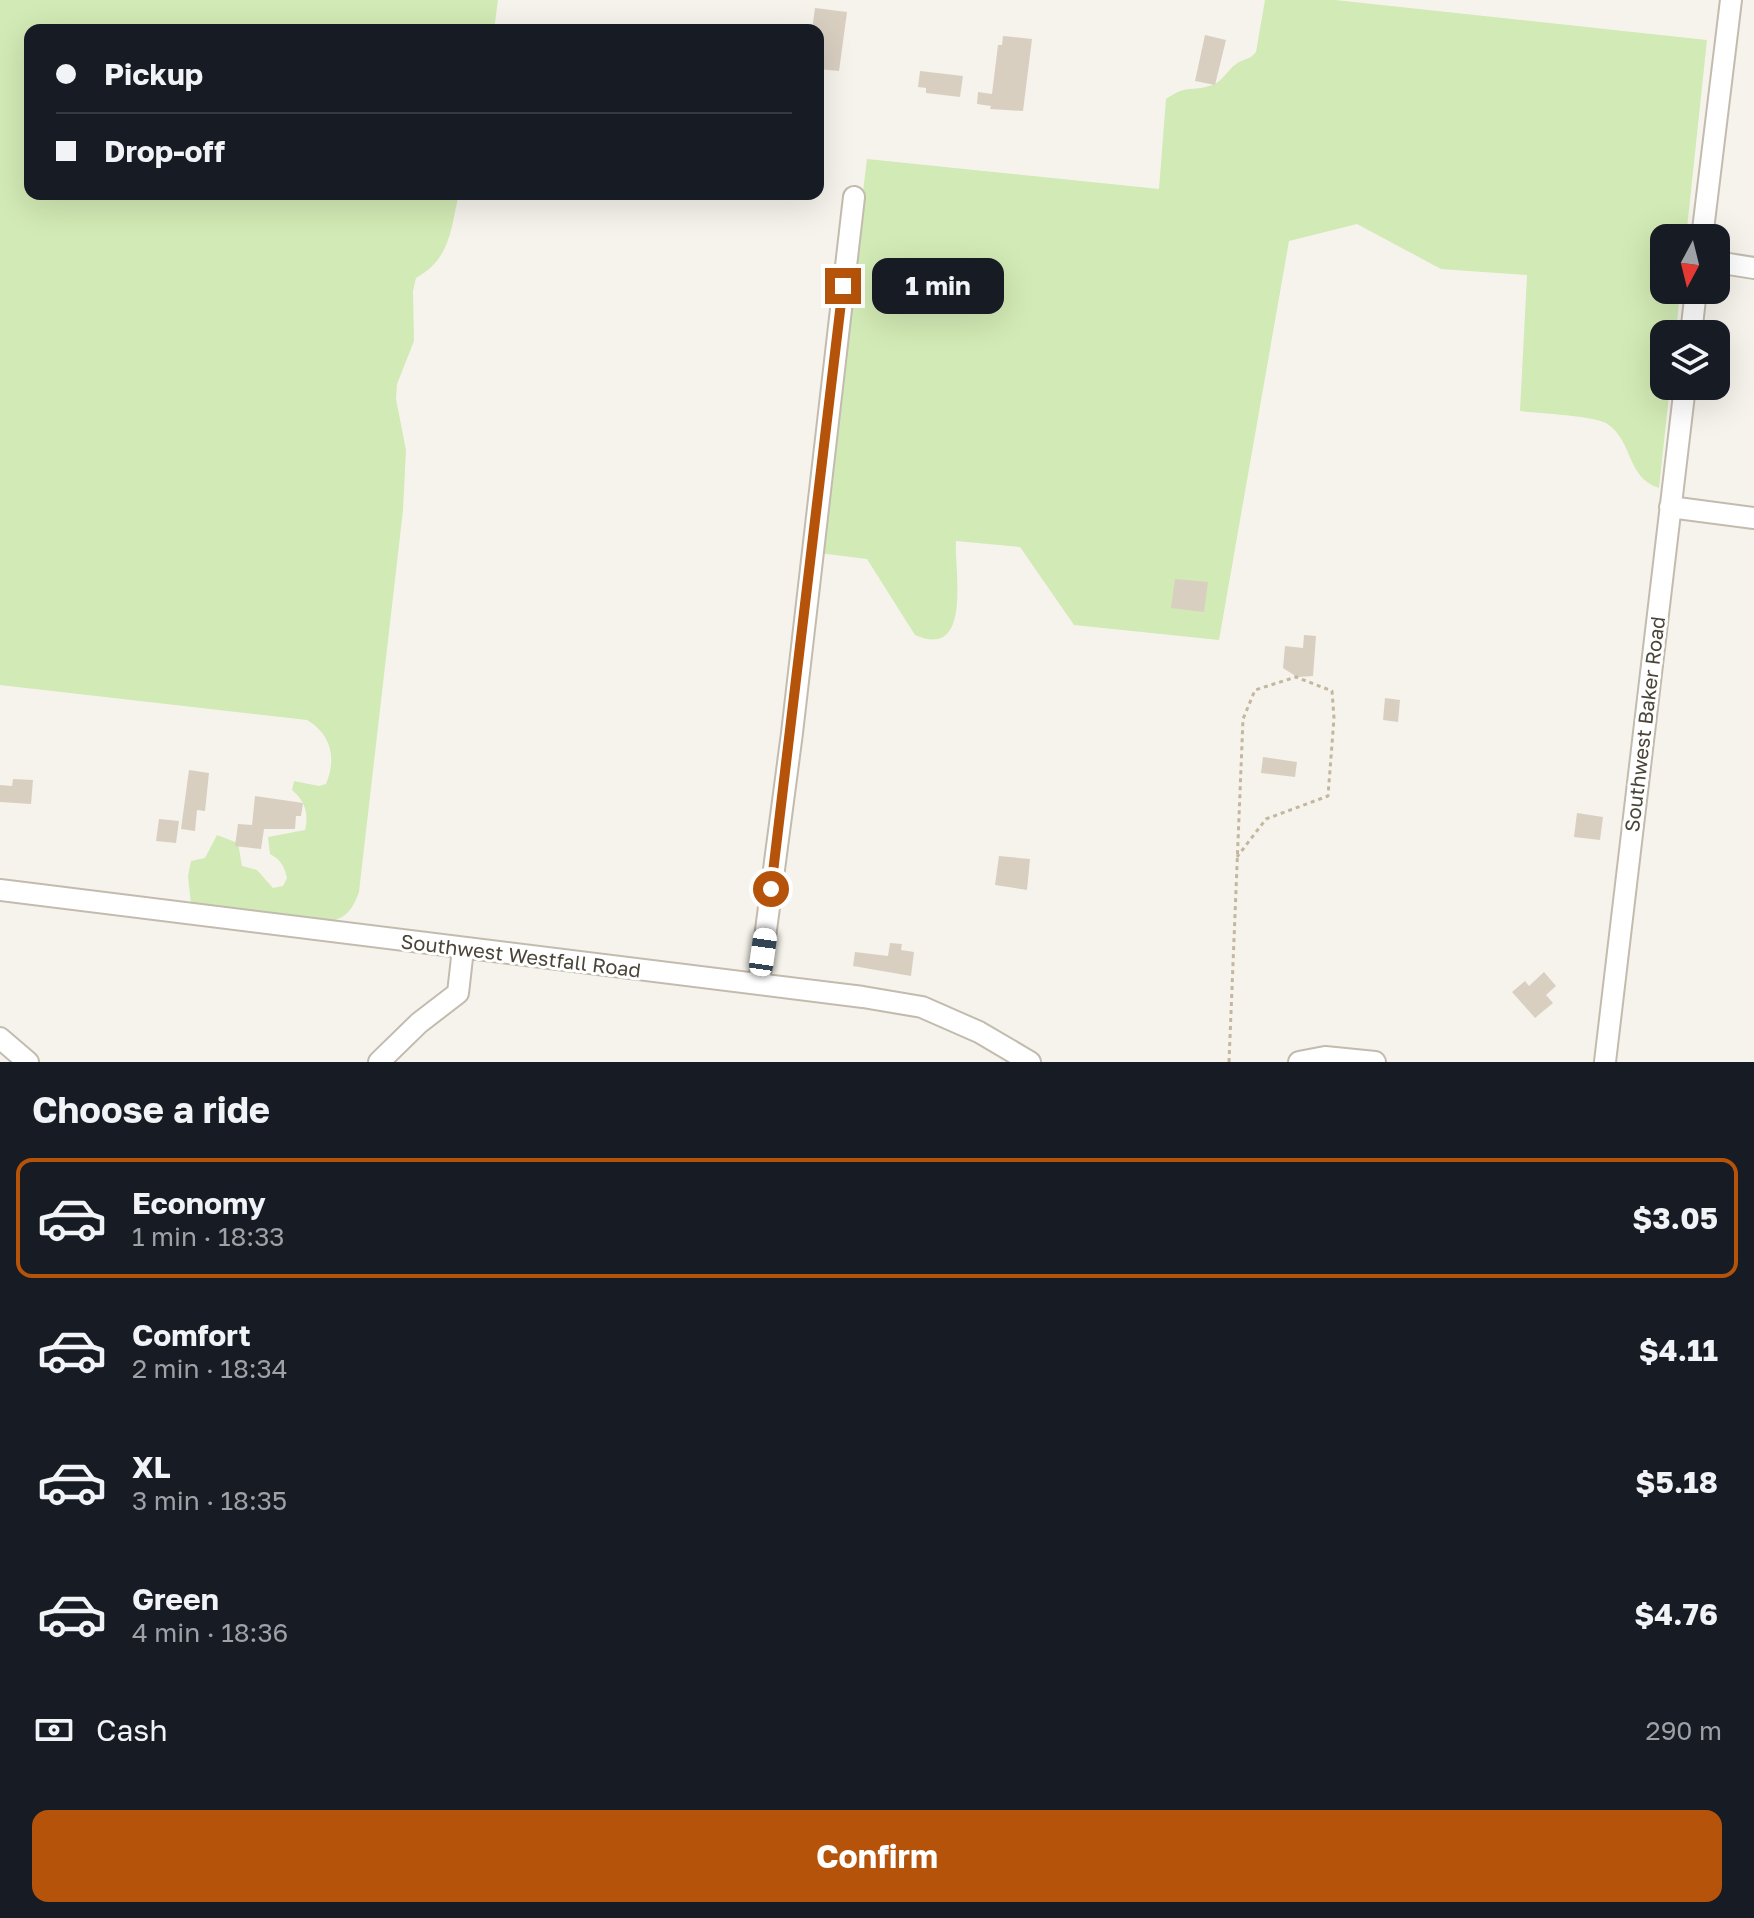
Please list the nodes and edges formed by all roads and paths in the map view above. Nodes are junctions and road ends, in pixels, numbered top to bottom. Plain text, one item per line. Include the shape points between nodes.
1 (1731, 0) edge
2 (854, 197) dead end
3 (1704, 224) edge
4 (1730, 264) edge
5 (1754, 268) edge
6 (1683, 400) edge
7 (1670, 507) junction
8 (1754, 518) edge
9 (1237, 857) junction
10 (0, 890) edge
11 (463, 949) junction
12 (759, 983) junction
13 (0, 1038) edge
14 (28, 1062) edge
15 (379, 1062) edge
16 (1030, 1062) edge
17 (1229, 1062) edge
18 (1299, 1062) edge
19 (1375, 1062) edge
20 (1605, 1062) edge

1 - 3 street
2 - 12 street
4 - 5 street
6 - 7 street, Southwest Baker Road
7 - 8 street
7 - 20 street, Southwest Baker Road
9 - 9 path via 1243,719 1255,690 1296,677 1332,691 1328,796 1266,819
9 - 17 path
10 - 11 street, Southwest Westfall Road
11 - 12 street, Southwest Westfall Road
11 - 15 street via 458,993
12 - 16 street, Southwest Westfall Road via 922,1007
13 - 14 street
18 - 19 street via 1325,1057

